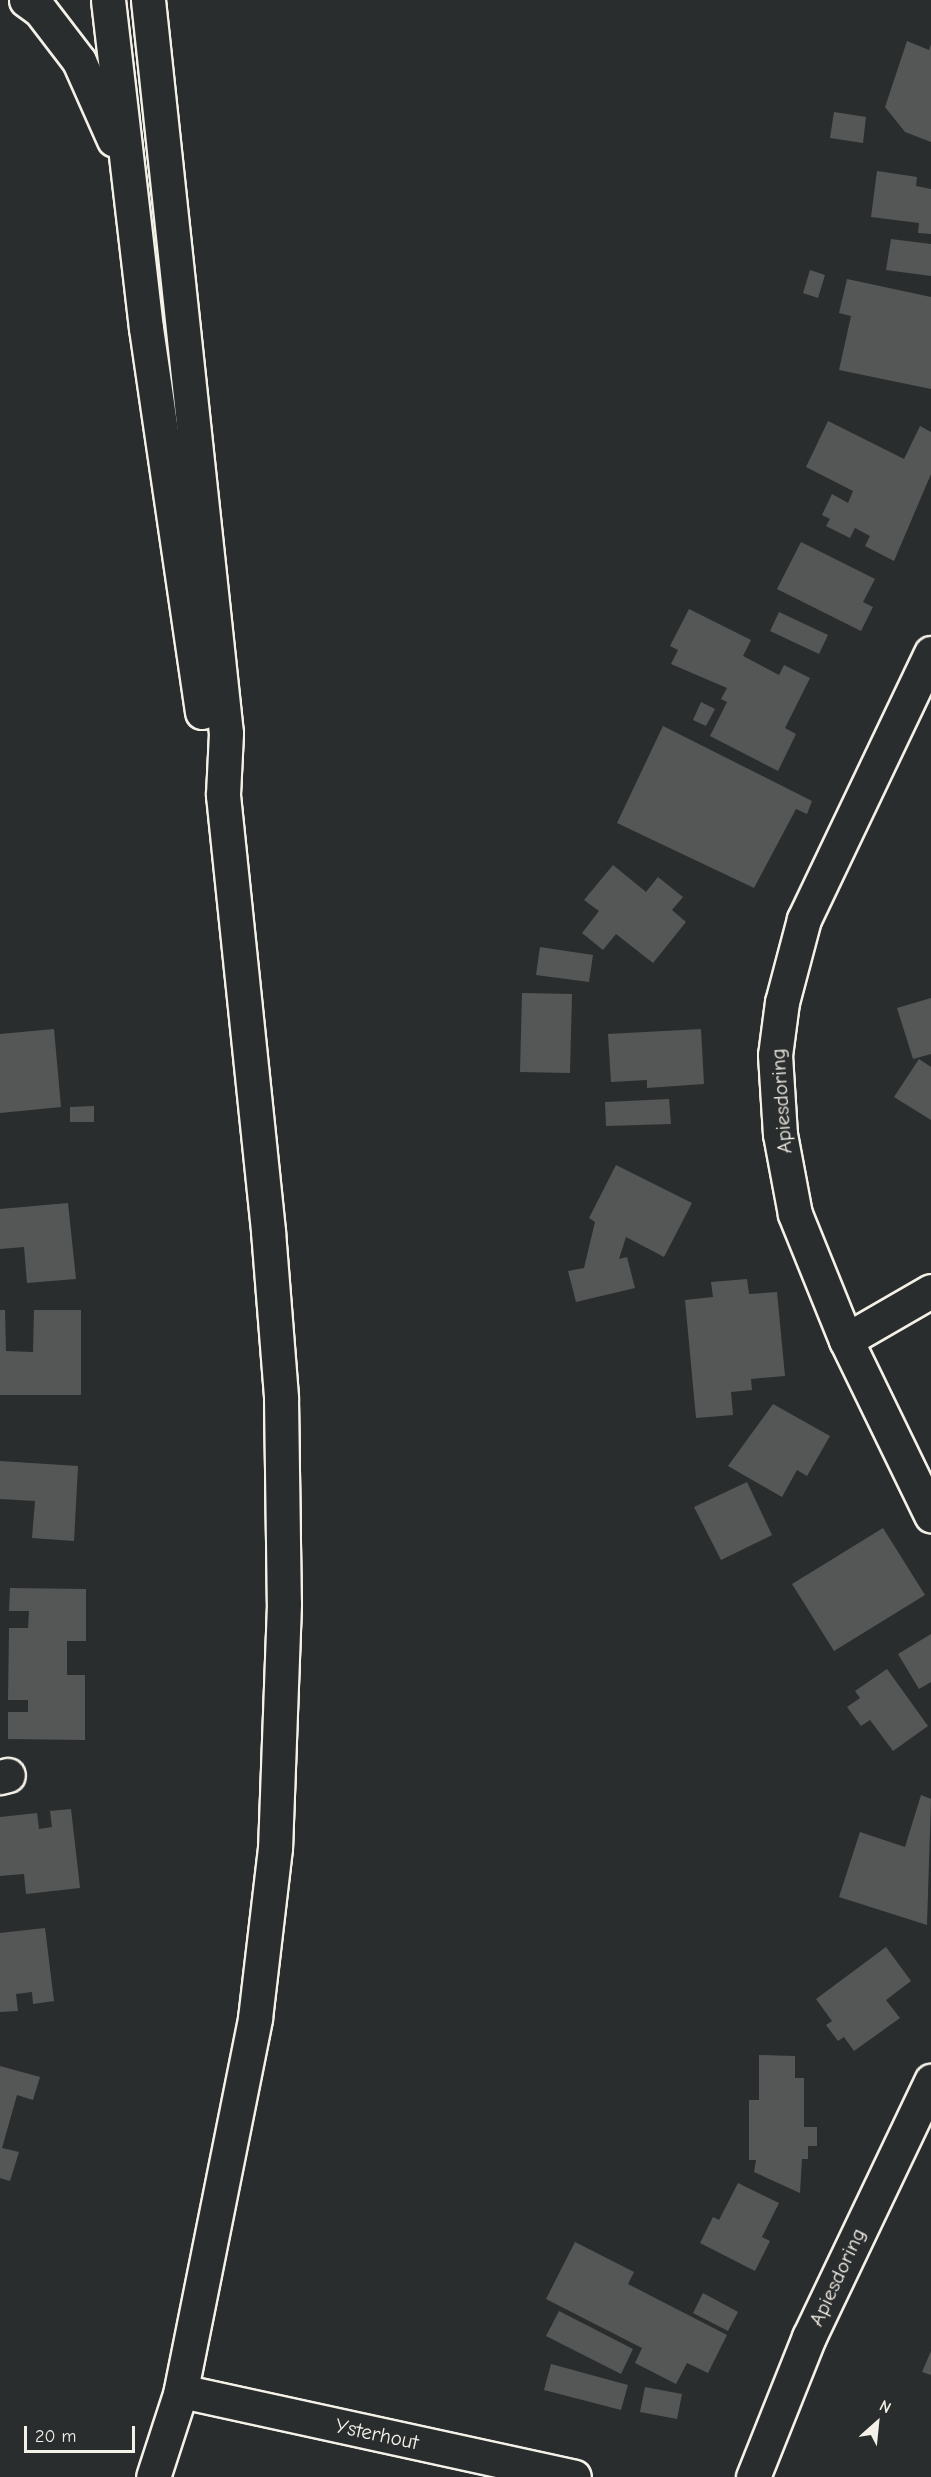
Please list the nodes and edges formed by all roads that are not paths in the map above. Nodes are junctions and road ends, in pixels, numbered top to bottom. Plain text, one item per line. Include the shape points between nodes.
1 (26, 0) edge
2 (108, 0) edge
3 (148, 0) edge
4 (128, 172) junction
5 (931, 653) edge
6 (222, 795) junction
7 (931, 1291) edge
8 (846, 1340) junction
9 (931, 1515) edge
10 (931, 2081) edge
11 (181, 2391) junction
12 (153, 2477) edge
13 (574, 2477) edge
14 (753, 2477) edge

1 - 4 street via 40,10 79,61
2 - 4 street
3 - 6 street via 226,734
4 - 6 street via 205,736
5 - 8 street, Apiesdoring via 804,919 782,1002 775,1056 780,1134 795,1214
6 - 11 street via 281,1398 282,1739 275,1848 255,2019
7 - 8 street
8 - 9 street, Apiesdoring
10 - 14 street, Apiesdoring via 809,2337
11 - 12 street
11 - 13 street, Ysterhout

